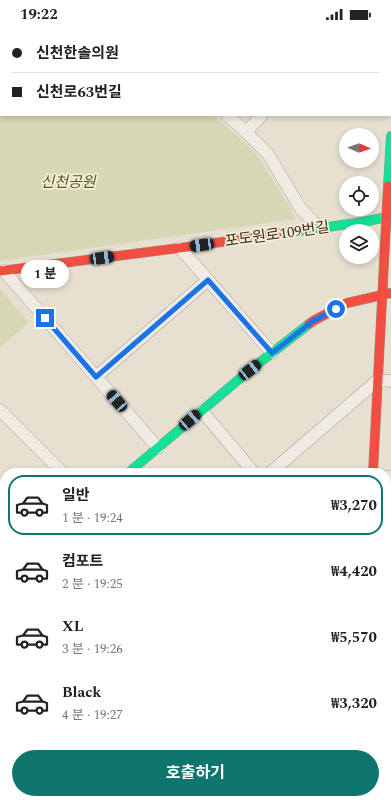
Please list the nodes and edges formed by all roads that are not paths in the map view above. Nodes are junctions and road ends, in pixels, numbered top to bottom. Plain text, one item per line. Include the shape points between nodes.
1 (228, 116) edge
2 (261, 116) edge
3 (246, 132) junction
4 (391, 136) edge
5 (387, 217) junction
6 (319, 228) junction
7 (180, 248) junction
8 (2, 271) edge
9 (208, 280) junction
10 (387, 294) edge
11 (272, 353) junction
12 (96, 377) junction
13 (378, 380) junction
14 (391, 381) edge
15 (202, 411) junction
16 (2, 414) edge
17 (158, 448) junction
18 (58, 468) edge
19 (134, 468) edge
20 (250, 468) edge
21 (276, 468) edge
22 (373, 468) edge

1 - 3 street
2 - 3 street
3 - 6 street via 268,154 301,209
4 - 5 street
5 - 6 street, 포도원로109번길
5 - 10 street
6 - 7 street, 포도원로109번길
7 - 8 street, 포도원로109번길
7 - 9 street
8 - 12 street
9 - 11 street
9 - 12 street
10 - 11 street via 347,303 313,321
10 - 13 street
11 - 15 street
12 - 17 street
13 - 14 street
13 - 21 street
13 - 22 street
15 - 17 street
15 - 20 street
16 - 18 street
17 - 19 street

